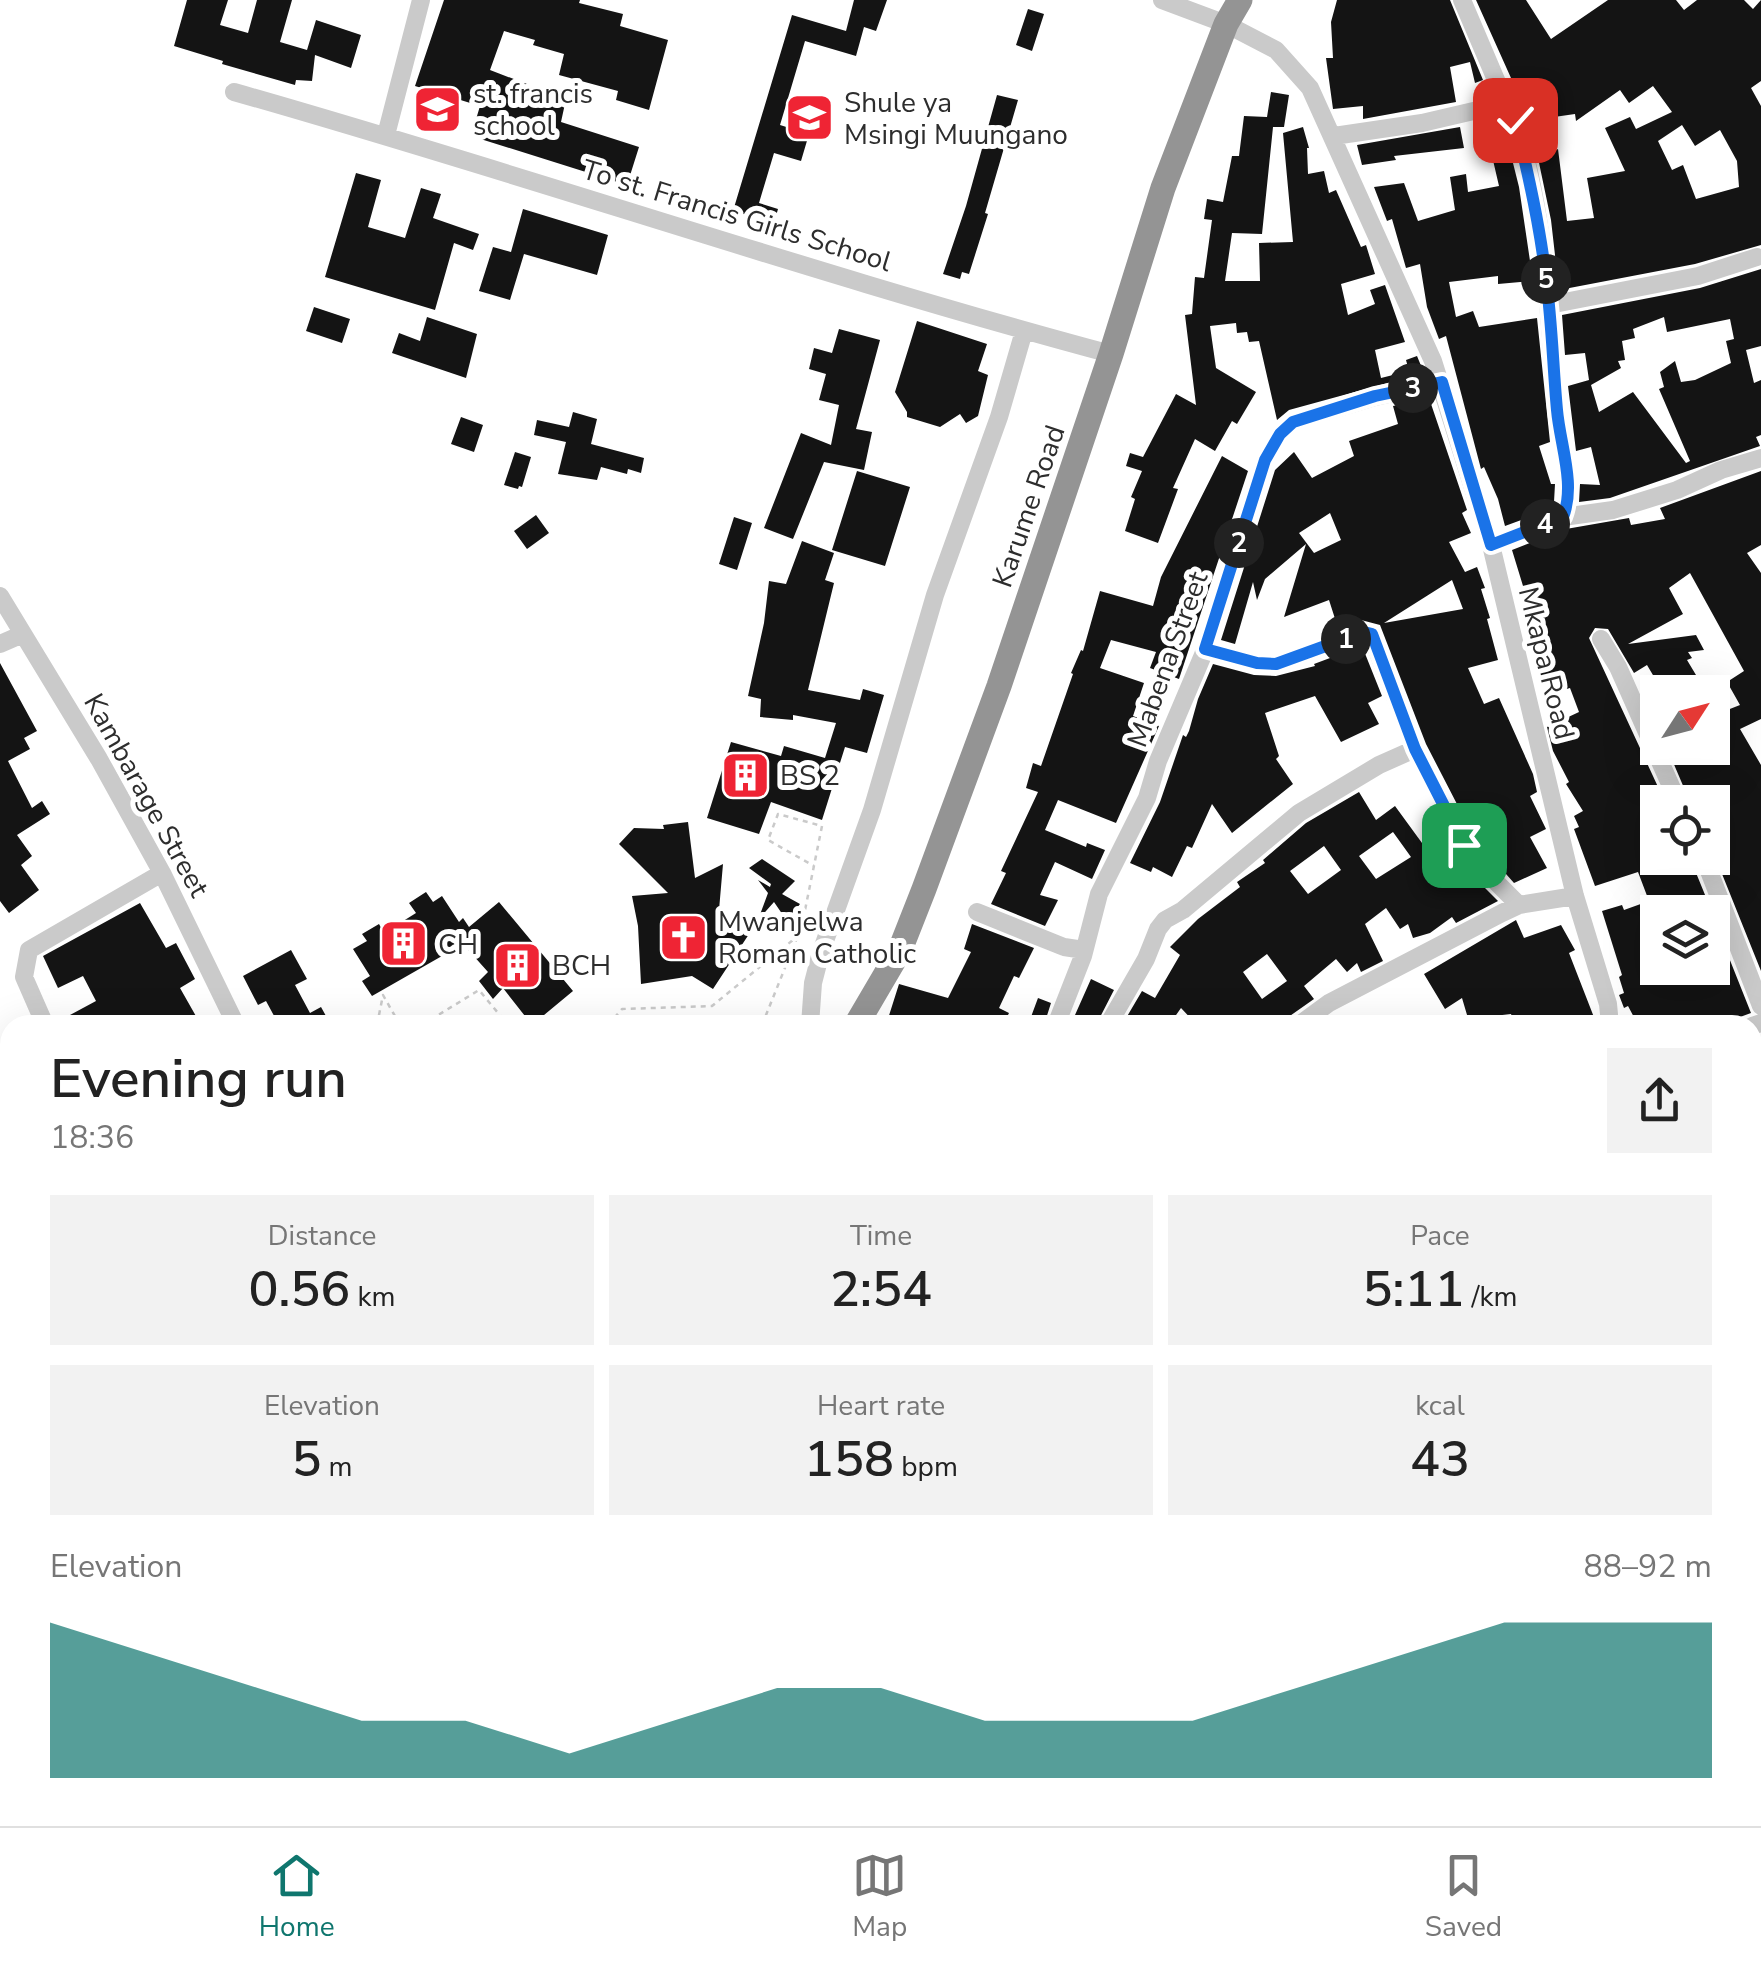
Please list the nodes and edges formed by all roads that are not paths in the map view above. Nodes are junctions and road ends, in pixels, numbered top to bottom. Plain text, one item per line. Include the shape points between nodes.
1 (422, 0) edge
2 (1162, 0) edge
3 (1240, 0) edge
4 (1462, 0) edge
5 (1226, 24) junction
6 (234, 92) dead end
7 (1506, 107) junction
8 (386, 135) junction
9 (1334, 136) junction
10 (1757, 258) dead end
11 (1549, 304) junction
12 (1024, 330) junction
13 (1111, 354) junction
14 (1442, 382) junction
15 (1761, 458) edge
16 (1563, 517) junction
17 (1491, 545) junction
18 (0, 596) edge
19 (23, 634) junction
20 (1601, 640) dead end
21 (0, 644) edge
22 (1205, 649) junction
23 (1415, 749) junction
24 (1670, 785) edge
25 (162, 873) junction
26 (1711, 875) edge
27 (1575, 896) junction
28 (1518, 905) junction
29 (977, 912) dead end
30 (1084, 953) junction
31 (1761, 1006) edge
32 (41, 1015) edge
33 (231, 1015) edge
34 (811, 1015) edge
35 (863, 1015) edge
36 (1060, 1015) edge
37 (1114, 1015) edge
38 (1312, 1015) edge
39 (1609, 1015) edge

1 - 8 street
2 - 5 street, Mkapa Road
3 - 5 highway, Karume Road
4 - 7 street
5 - 9 street, Mkapa Road via 1276,50 1310,88
5 - 13 highway, Karume Road via 1163,188
6 - 8 street, To st. Francis Girls School
7 - 9 street
7 - 11 street via 1515,120 1536,211
8 - 12 street, To st. Francis Girls School
9 - 14 street, Mkapa Road
10 - 11 street
11 - 16 street via 1568,481
12 - 13 street, To st. Francis Girls School
12 - 34 street via 821,952
13 - 35 highway, Karume Road via 924,890
14 - 17 street, Mkapa Road
14 - 22 street, Mabena Street via 1293,422 1280,434 1265,460
15 - 16 street via 1613,510
16 - 17 street
17 - 27 street, Mkapa Road
18 - 19 street, Kambarage Street
19 - 21 street
19 - 25 street, Kambarage Street
20 - 24 street
22 - 23 street via 1276,664 1368,632
22 - 30 street, Mabena Street via 1147,798 1100,894
23 - 28 street via 1472,858
23 - 37 street via 1300,812 1165,920
25 - 32 street via 28,950 24,976
25 - 33 street, Kambarage Street
26 - 31 street
27 - 28 street
27 - 39 street, Mkapa Road
28 - 38 street
29 - 30 street
30 - 36 street, Mabena Street

